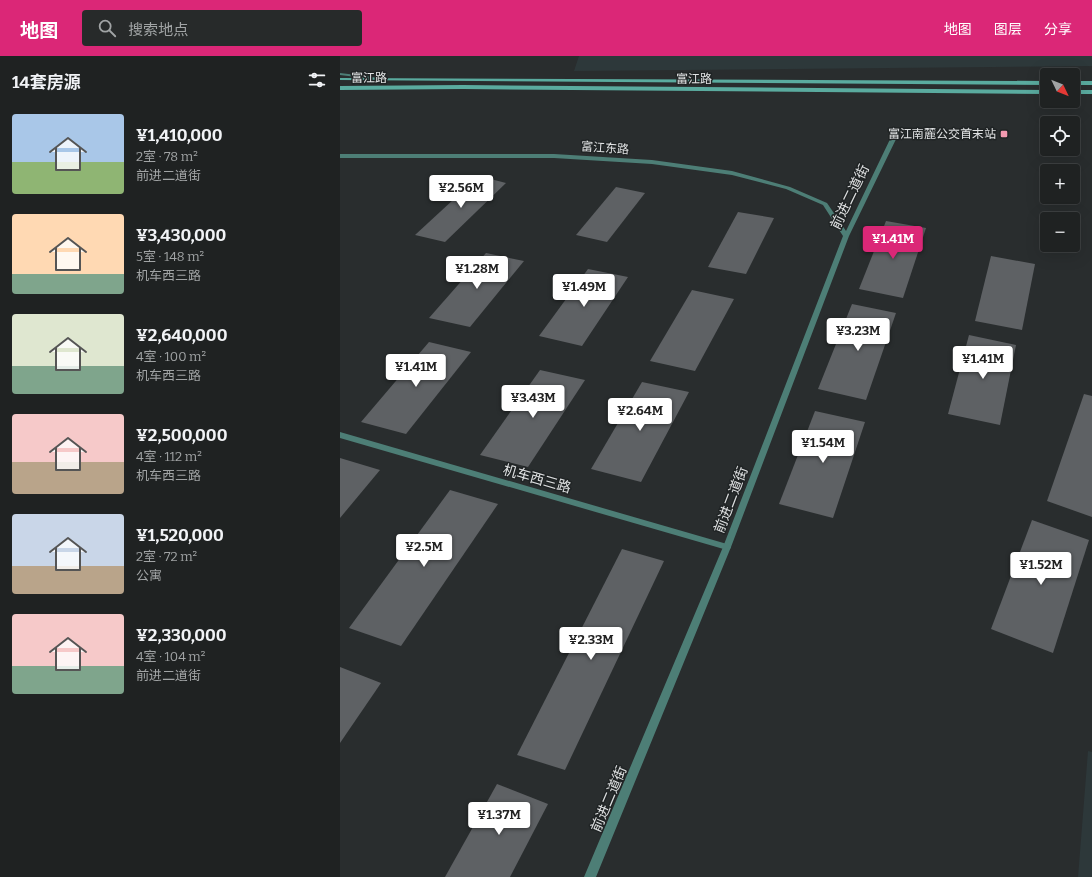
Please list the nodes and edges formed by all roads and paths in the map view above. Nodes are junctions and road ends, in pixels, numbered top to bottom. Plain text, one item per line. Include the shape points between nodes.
1 (340, 74) edge
2 (340, 79) edge
3 (382, 80) junction
4 (1040, 83) edge
5 (1080, 83) edge
6 (1092, 84) edge
7 (340, 88) edge
8 (1040, 92) edge
9 (1080, 92) edge
10 (1092, 92) edge
11 (896, 132) dead end
12 (340, 156) edge
13 (846, 236) junction
14 (340, 435) edge
15 (727, 547) junction
16 (590, 877) edge

1 - 3 street
2 - 3 main road, 富江路
3 - 4 main road, 富江路
5 - 6 main road
7 - 8 main road, 富江路
9 - 10 main road
11 - 13 street, 前进二道街
12 - 13 street, 富江东路 via 554,156 652,162 732,173 788,188 824,204
13 - 15 street, 前进二道街
14 - 15 street, 机车西三路
15 - 16 street, 前进二道街

